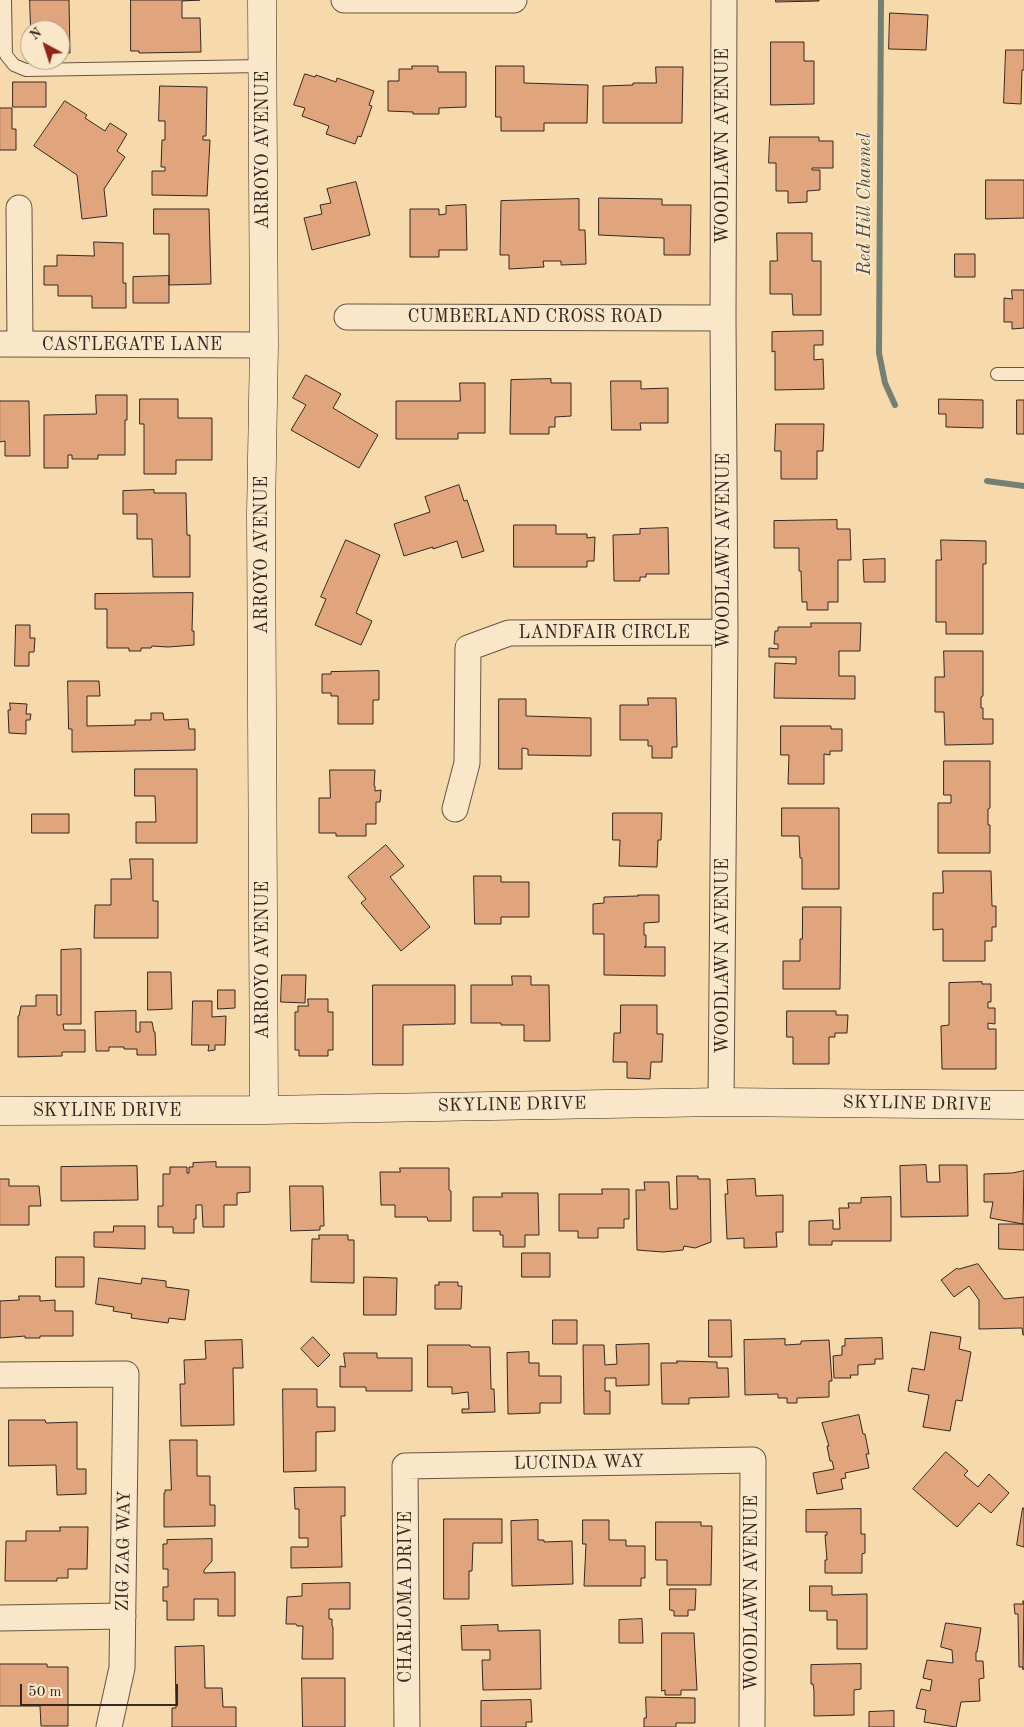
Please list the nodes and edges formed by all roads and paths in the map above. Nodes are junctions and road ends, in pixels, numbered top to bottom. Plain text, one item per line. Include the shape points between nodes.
1 (6, 0) edge
2 (262, 0) edge
3 (344, 0) edge
4 (514, 0) edge
5 (724, 0) edge
6 (262, 66) junction
7 (19, 208) dead end
8 (347, 318) dead end
9 (723, 318) junction
10 (10, 344) edge
11 (264, 345) junction
12 (997, 374) dead end
13 (1024, 374) edge
14 (725, 632) junction
15 (455, 809) dead end
16 (721, 1102) junction
17 (1024, 1105) edge
18 (264, 1110) junction
19 (0, 1111) edge
20 (0, 1375) edge
21 (753, 1460) joint
22 (405, 1466) joint
23 (124, 1616) junction
24 (0, 1618) edge
25 (109, 1727) edge
26 (407, 1727) edge
27 (752, 1727) edge

1 - 6 lane via 6,55 14,65 26,70
2 - 6 street, ARROYO AVENUE
3 - 4 street
5 - 9 street, WOODLAWN AVENUE
6 - 11 street, ARROYO AVENUE
7 - 10 street
8 - 9 street, CUMBERLAND CROSS ROAD
9 - 14 street, WOODLAWN AVENUE
10 - 11 street, CASTLEGATE LANE
11 - 18 street, ARROYO AVENUE via 261,514
12 - 13 lane
14 - 15 street, LANDFAIR CIRCLE via 509,633 468,648 467,763
14 - 16 street, WOODLAWN AVENUE
16 - 17 street, SKYLINE DRIVE
16 - 18 street, SKYLINE DRIVE
18 - 19 street, SKYLINE DRIVE
20 - 23 street, ZIG ZAG WAY via 126,1374
21 - 22 street, LUCINDA WAY
21 - 27 street, WOODLAWN AVENUE
22 - 26 street, CHARLOMA DRIVE
23 - 24 street
23 - 25 street, ZIG ZAG WAY via 122,1668

